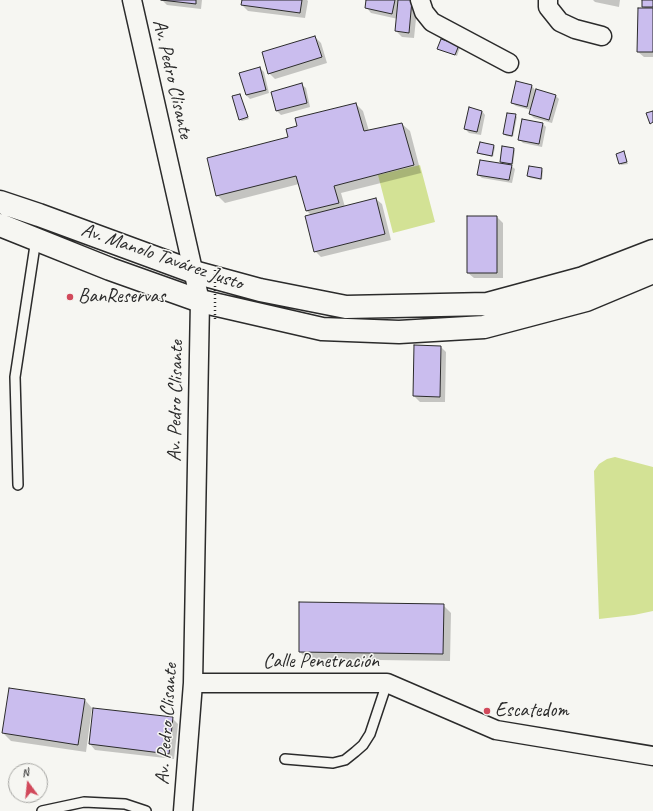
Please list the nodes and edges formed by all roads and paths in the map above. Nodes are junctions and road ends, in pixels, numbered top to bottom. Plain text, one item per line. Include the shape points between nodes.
1 (132, 0) edge
2 (420, 0) edge
3 (548, 0) edge
4 (602, 36) dead end
5 (509, 63) dead end
6 (0, 202) edge
7 (0, 226) edge
8 (36, 239) junction
9 (653, 251) edge
10 (204, 271) junction
11 (653, 272) edge
12 (200, 301) junction
13 (215, 320) dead end
14 (18, 485) dead end
15 (192, 683) junction
16 (387, 684) junction
17 (653, 756) edge
18 (285, 759) dead end
19 (42, 811) edge
20 (146, 811) edge
21 (183, 811) edge

1 - 10 street, Av. Pedro Clisante
2 - 5 street via 424,12 432,22
3 - 4 street via 548,8 560,22
6 - 10 main road, Av. Manolo Tavárez Justo
7 - 8 main road, Av. Manolo Tavárez Justo
8 - 12 main road, Av. Manolo Tavárez Justo
8 - 14 lane via 15,378
9 - 10 main road, Av. Manolo Tavárez Justo via 583,278 487,304 346,307 260,290
10 - 12 street, Av. Pedro Clisante
10 - 13 path, bridge
11 - 12 main road, Av. Manolo Tavárez Justo via 586,300 484,327 399,332 322,329
12 - 15 street, Av. Pedro Clisante
15 - 16 street, Calle Penetración
15 - 21 street, Av. Pedro Clisante
16 - 17 street, Calle Penetración via 496,730
16 - 18 lane via 370,734 363,745 345,760 333,763
19 - 20 lane via 84,802 126,804

